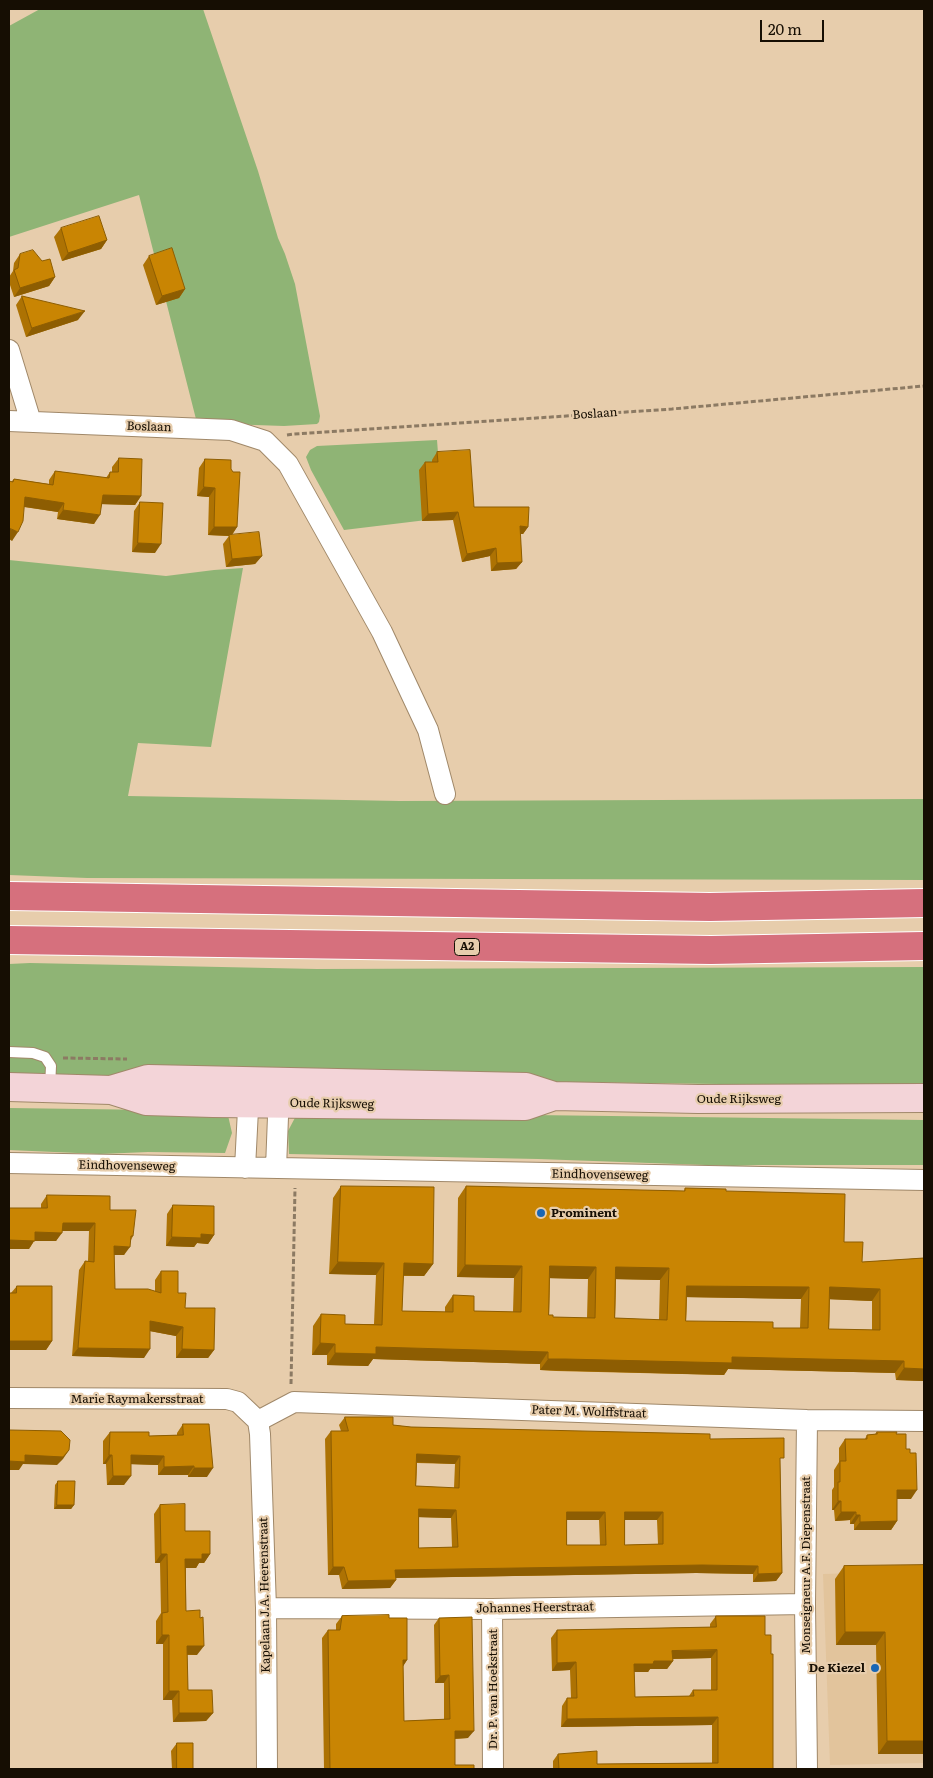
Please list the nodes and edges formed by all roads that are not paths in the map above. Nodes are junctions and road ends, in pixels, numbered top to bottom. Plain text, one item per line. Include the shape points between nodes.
1 (9, 350) edge
2 (9, 421) edge
3 (31, 422) junction
4 (445, 794) dead end
5 (9, 896) edge
6 (924, 903) edge
7 (9, 940) edge
8 (924, 946) edge
9 (9, 1052) edge
10 (9, 1087) edge
11 (50, 1088) junction
12 (249, 1092) junction
13 (279, 1092) junction
14 (924, 1098) edge
15 (9, 1163) edge
16 (245, 1168) junction
17 (286, 1169) junction
18 (924, 1180) edge
19 (9, 1398) edge
20 (258, 1420) junction
21 (807, 1420) junction
22 (924, 1421) edge
23 (805, 1604) junction
24 (266, 1608) junction
25 (492, 1609) junction
26 (267, 1769) edge
27 (493, 1769) edge
28 (807, 1769) edge

1 - 3 street
2 - 3 street, Boslaan
3 - 4 street, Boslaan via 231,430 265,441 288,464 382,632 428,730
5 - 6 highway via 710,907
7 - 8 highway, A2 via 711,950
9 - 11 lane via 45,1056 51,1066
10 - 11 main road, Oude Rijksweg
11 - 12 main road, Oude Rijksweg via 111,1090 148,1079
12 - 13 main road, Oude Rijksweg
12 - 16 street
13 - 14 main road, Oude Rijksweg via 525,1106 554,1096
13 - 17 street
15 - 16 street, Eindhovenseweg
16 - 17 street, Eindhovenseweg
17 - 18 street, Eindhovenseweg
19 - 20 street, Marie Raymakersstraat via 228,1399 238,1402
20 - 21 street, Pater M. Wolffstraat via 294,1402
20 - 24 street, Kapelaan J.A. Heerenstraat
21 - 22 street, Pater M. Wolffstraat
21 - 23 street, Monseigneur A.F. Diepenstraat
23 - 25 street, Johannes Heerstraat
23 - 28 street, Monseigneur A.F. Diepenstraat
24 - 25 street, Johannes Heerstraat
24 - 26 street, Kapelaan J.A. Heerenstraat
25 - 27 street, Dr. P. van Hoekstraat

